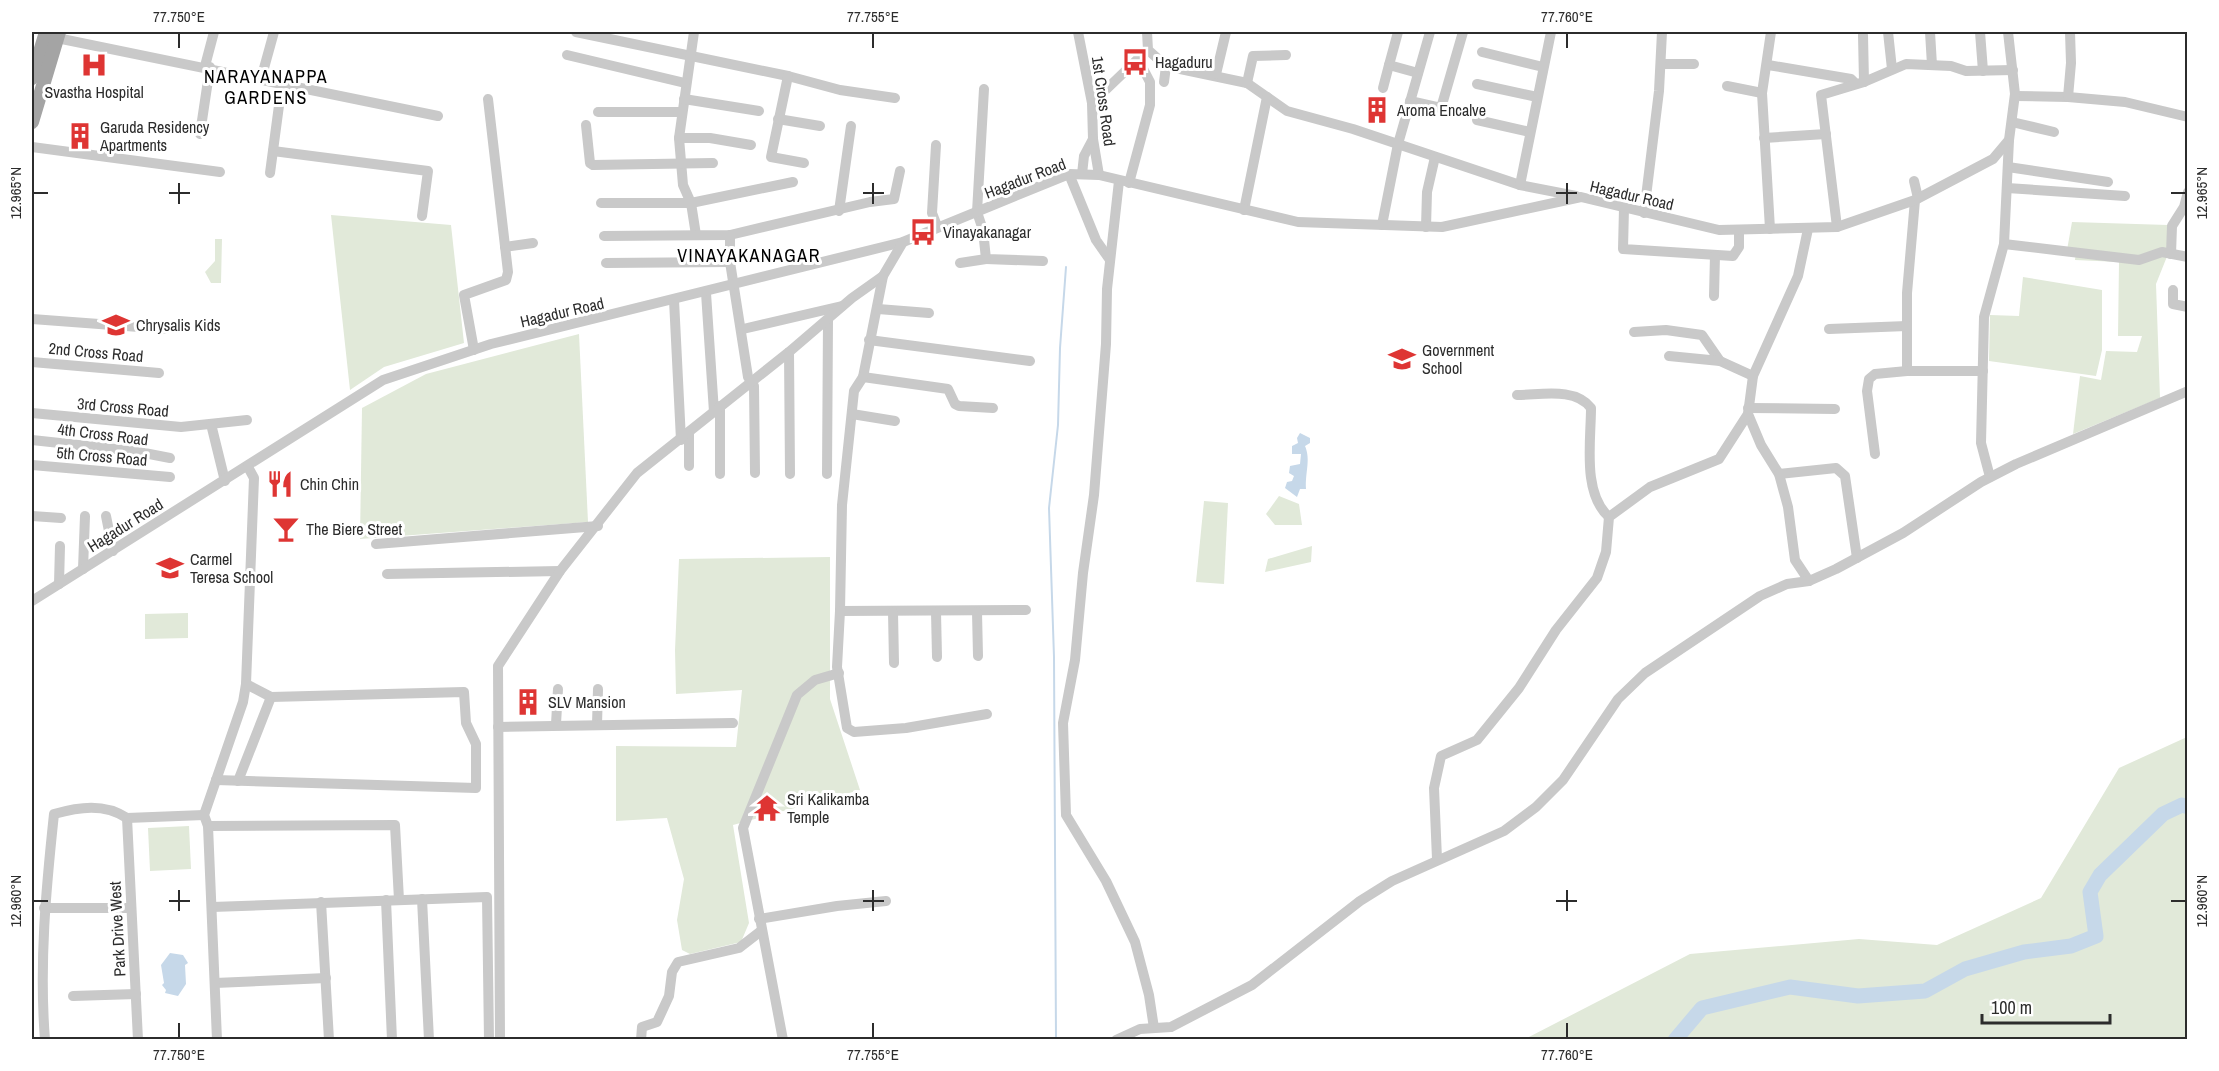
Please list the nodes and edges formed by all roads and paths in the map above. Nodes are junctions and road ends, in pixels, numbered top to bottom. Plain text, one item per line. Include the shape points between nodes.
1 (214, 32) edge
2 (274, 32) edge
3 (576, 32) edge
4 (694, 32) edge
5 (1078, 32) edge
6 (1147, 32) edge
7 (1226, 32) edge
8 (1398, 32) edge
9 (1430, 32) edge
10 (1463, 32) edge
11 (1551, 32) edge
12 (1662, 32) edge
13 (1771, 32) edge
14 (1888, 32) edge
15 (1930, 32) edge
16 (1980, 32) edge
17 (2008, 32) edge
18 (2070, 32) edge
19 (54, 34) edge
20 (1863, 35) dead end
21 (1148, 50) junction
22 (1482, 52) dead end
23 (567, 55) dead end
24 (1286, 55) dead end
25 (689, 57) junction
26 (1138, 59) junction
27 (1661, 64) junction
28 (1694, 64) dead end
29 (1389, 65) junction
30 (1768, 65) junction
31 (1932, 65) junction
32 (1166, 66) junction
33 (207, 67) junction
34 (1543, 67) junction
35 (1892, 69) junction
36 (2013, 70) junction
37 (1983, 71) junction
38 (1418, 73) junction
39 (1216, 74) junction
40 (788, 76) junction
41 (32, 78) edge
42 (261, 79) junction
43 (685, 82) junction
44 (1164, 82) dead end
45 (1247, 82) junction
46 (282, 83) junction
47 (1860, 83) junction
48 (1477, 84) dead end
49 (1727, 86) dead end
50 (1383, 88) dead end
51 (984, 89) dead end
52 (1762, 93) junction
53 (2015, 96) junction
54 (1267, 97) junction
55 (1537, 97) junction
56 (2068, 97) junction
57 (895, 98) dead end
58 (488, 99) dead end
59 (684, 99) junction
60 (1410, 101) junction
61 (1092, 103) junction
62 (759, 111) dead end
63 (598, 112) dead end
64 (682, 112) junction
65 (438, 116) dead end
66 (2187, 117) edge
67 (778, 119) junction
68 (1477, 120) dead end
69 (32, 122) edge
70 (2012, 122) junction
71 (586, 125) dead end
72 (820, 126) dead end
73 (851, 126) dead end
74 (1530, 132) junction
75 (2054, 132) dead end
76 (200, 134) dead end
77 (1826, 134) junction
78 (679, 138) junction
79 (1764, 138) junction
80 (1093, 139) junction
81 (2009, 140) junction
82 (1398, 144) junction
83 (751, 145) dead end
84 (936, 145) dead end
85 (32, 147) edge
86 (273, 151) junction
87 (1435, 157) junction
88 (713, 163) dead end
89 (804, 163) dead end
90 (682, 165) junction
91 (2008, 167) junction
92 (900, 171) dead end
93 (220, 172) dead end
94 (270, 173) dead end
95 (1069, 174) junction
96 (1082, 174) junction
97 (1099, 175) junction
98 (1914, 181) dead end
99 (793, 182) dead end
100 (1124, 182) junction
101 (2108, 182) dead end
102 (1520, 185) junction
103 (2007, 188) junction
104 (2187, 192) edge
105 (2125, 196) dead end
106 (1581, 197) junction
107 (1917, 199) junction
108 (601, 203) dead end
109 (691, 203) junction
110 (1624, 208) junction
111 (1244, 210) junction
112 (839, 211) junction
113 (977, 212) junction
114 (1644, 213) junction
115 (422, 216) dead end
116 (1382, 225) junction
117 (938, 226) junction
118 (1426, 226) junction
119 (1837, 227) junction
120 (1770, 229) junction
121 (1808, 229) junction
122 (1739, 230) junction
123 (696, 235) junction
124 (730, 235) junction
125 (604, 236) dead end
126 (903, 242) junction
127 (533, 243) dead end
128 (2004, 244) junction
129 (505, 247) junction
130 (2171, 254) junction
131 (1715, 255) junction
132 (2187, 257) edge
133 (986, 259) junction
134 (1110, 260) junction
135 (1042, 261) dead end
136 (730, 262) junction
137 (606, 263) dead end
138 (960, 264) dead end
139 (883, 276) junction
140 (734, 286) junction
141 (2174, 290) dead end
142 (706, 293) junction
143 (1714, 296) dead end
144 (674, 300) junction
145 (843, 305) junction
146 (2187, 307) edge
147 (878, 309) junction
148 (929, 313) dead end
149 (32, 319) edge
150 (828, 320) junction
151 (1907, 326) junction
152 (166, 329) dead end
153 (743, 329) junction
154 (1829, 329) dead end
155 (1634, 332) dead end
156 (869, 340) junction
157 (474, 350) junction
158 (789, 352) junction
159 (1670, 356) dead end
160 (1030, 361) dead end
161 (1720, 361) junction
162 (32, 362) edge
163 (1907, 371) junction
164 (1983, 371) junction
165 (159, 373) dead end
166 (1753, 376) junction
167 (862, 377) junction
168 (751, 381) junction
169 (2187, 390) edge
170 (1516, 395) dead end
171 (993, 408) dead end
172 (717, 409) junction
173 (1835, 409) dead end
174 (1748, 411) junction
175 (32, 413) edge
176 (852, 414) junction
177 (247, 420) dead end
178 (895, 421) dead end
179 (211, 424) junction
180 (685, 436) junction
181 (32, 440) edge
182 (1875, 454) dead end
183 (170, 458) dead end
184 (32, 465) edge
185 (689, 466) dead end
186 (248, 467) junction
187 (755, 473) dead end
188 (720, 474) dead end
189 (790, 474) dead end
190 (827, 474) dead end
191 (1779, 474) junction
192 (170, 477) dead end
193 (1990, 477) junction
194 (225, 481) junction
195 (32, 516) edge
196 (85, 516) dead end
197 (106, 516) dead end
198 (1609, 517) junction
199 (61, 518) dead end
200 (598, 526) junction
201 (376, 544) dead end
202 (60, 546) dead end
203 (113, 551) junction
204 (1857, 558) junction
205 (83, 569) junction
206 (560, 571) junction
207 (387, 574) dead end
208 (1809, 581) junction
209 (59, 584) junction
210 (32, 601) edge
211 (1026, 610) dead end
212 (840, 611) junction
213 (893, 612) junction
214 (936, 612) junction
215 (977, 612) junction
216 (978, 656) dead end
217 (937, 657) dead end
218 (894, 663) dead end
219 (839, 673) junction
220 (246, 684) junction
221 (558, 689) dead end
222 (598, 689) dead end
223 (271, 697) junction
224 (987, 714) dead end
225 (734, 723) dead end
226 (556, 724) junction
227 (597, 725) junction
228 (498, 727) junction
229 (216, 780) junction
230 (238, 781) junction
231 (127, 818) junction
232 (206, 820) junction
233 (1437, 859) junction
234 (422, 899) junction
235 (386, 900) junction
236 (399, 900) junction
237 (886, 901) dead end
238 (321, 902) junction
239 (212, 907) junction
240 (44, 908) junction
241 (131, 908) junction
242 (759, 920) junction
243 (761, 931) junction
244 (326, 978) junction
245 (215, 983) junction
246 (136, 994) junction
247 (73, 996) dead end
248 (1154, 1028) junction
249 (45, 1040) edge
250 (138, 1040) edge
251 (217, 1040) edge
252 (329, 1040) edge
253 (392, 1040) edge
254 (429, 1040) edge
255 (489, 1040) edge
256 (500, 1040) edge
257 (641, 1040) edge
258 (783, 1040) edge
259 (1116, 1040) edge

1 - 33 street
2 - 42 street
3 - 25 street
4 - 25 street
5 - 61 street, 1st Cross Road
6 - 21 street
7 - 39 street
8 - 29 street
9 - 38 street
10 - 60 street via 1441,108
11 - 34 street
12 - 27 street
13 - 30 street
14 - 35 street
15 - 31 street
16 - 37 street
17 - 36 street
18 - 56 street
19 - 33 street
19 - 41 main road
19 - 69 main road
20 - 47 street
21 - 26 street
21 - 32 street
22 - 34 street
23 - 43 street
24 - 45 street via 1253,56
25 - 40 street
25 - 43 street
26 - 61 street
26 - 100 street via 1150,82 1150,105
27 - 28 street
27 - 114 street
29 - 38 street
29 - 50 street
30 - 47 street
30 - 52 street
31 - 35 street via 1906,64
31 - 37 street
32 - 39 street
32 - 44 street
33 - 42 street
33 - 76 street
34 - 55 street
35 - 47 street
36 - 37 street
36 - 53 street
38 - 60 street
39 - 45 street
40 - 57 street via 840,90
40 - 67 street
42 - 46 street
43 - 59 street
45 - 54 street
46 - 65 street
46 - 86 street
47 - 77 street via 1821,95
48 - 55 street
49 - 52 street
51 - 113 street
52 - 79 street
53 - 56 street
53 - 70 street
54 - 82 street via 1287,111
54 - 111 street
55 - 74 street
56 - 66 street via 2126,102
58 - 129 street
59 - 62 street
59 - 64 street
60 - 82 street
61 - 80 street, 1st Cross Road
63 - 64 street
64 - 78 street
67 - 72 street
67 - 89 street via 771,157
68 - 74 street
70 - 75 street
70 - 81 street
71 - 90 street via 593,165
73 - 112 street
74 - 102 street
77 - 79 street
77 - 119 street
78 - 83 street
78 - 90 street
79 - 120 street
80 - 96 street via 1084,156
80 - 97 street, 1st Cross Road
81 - 91 street
81 - 107 street, Hagadur Road via 1993,159
82 - 87 street
82 - 116 street
84 - 117 street via 932,213
85 - 93 street
86 - 94 street
86 - 115 street via 428,171
87 - 102 street
87 - 118 street
88 - 90 street
90 - 109 street via 683,185
91 - 101 street
91 - 103 street
92 - 112 street via 894,199 870,201
95 - 96 street, Hagadur Road
95 - 113 street, Hagadur Road
95 - 134 street via 1096,240
96 - 97 street, Hagadur Road
97 - 100 street, Hagadur Road
98 - 107 street
99 - 109 street
100 - 111 street, Hagadur Road
100 - 134 street
102 - 106 street
103 - 105 street
103 - 128 street
104 - 130 street via 2184,207 2172,226
106 - 110 street, Hagadur Road
106 - 118 street, Hagadur Road via 1442,227
107 - 119 street, Hagadur Road
107 - 151 street
108 - 109 street
109 - 123 street
110 - 114 street, Hagadur Road
110 - 131 street via 1623,249
111 - 116 street, Hagadur Road via 1298,222
112 - 124 street
113 - 117 street, Hagadur Road
113 - 133 street
114 - 122 street, Hagadur Road via 1719,230
116 - 118 street, Hagadur Road
117 - 126 street, Hagadur Road
119 - 121 street, Hagadur Road
120 - 121 street, Hagadur Road
120 - 122 street, Hagadur Road
121 - 166 street via 1798,276
122 - 131 street via 1739,247 1733,256
123 - 124 street
123 - 125 street
124 - 136 street
126 - 139 street
126 - 140 street, Hagadur Road
127 - 129 street
128 - 130 street via 2139,260 2162,252
128 - 164 street via 1984,317
129 - 157 street via 506,280 464,295
130 - 132 street
131 - 143 street
133 - 135 street
133 - 138 street
134 - 248 street via 1094,495 1064,723 1066,815 1106,881 1135,942
136 - 137 street
136 - 140 street
139 - 145 street
139 - 147 street
140 - 142 street, Hagadur Road
140 - 153 street
141 - 146 street via 2173,304
142 - 144 street, Hagadur Road
142 - 172 street
144 - 157 street, Hagadur Road
144 - 180 street
145 - 150 street
145 - 153 street
147 - 148 street
147 - 156 street
149 - 152 street
150 - 158 street
150 - 190 street
151 - 154 street
151 - 163 street
153 - 168 street
155 - 161 street via 1666,330 1702,335
156 - 160 street
156 - 167 street
157 - 186 street, Hagadur Road via 383,380
158 - 168 street
158 - 189 street
159 - 161 street
161 - 166 street
162 - 165 street, 2nd Cross Road
163 - 164 street
163 - 182 street via 1875,374 1869,379
164 - 193 street via 1982,443
166 - 174 street
167 - 171 street via 948,389 959,406
167 - 176 street via 854,391
168 - 172 street
168 - 187 street
169 - 193 street
170 - 198 street via 1575,395 1591,408 1594,492 1600,509
172 - 180 street
172 - 188 street
173 - 174 street
174 - 191 street via 1761,445
174 - 198 street via 1719,459 1650,487
175 - 179 street, 3rd Cross Road via 181,427
176 - 178 street
176 - 212 street via 842,505
177 - 179 street, 3rd Cross Road
179 - 194 street
180 - 185 street
180 - 200 street via 637,473
181 - 183 street, 4th Cross Road
184 - 192 street, 5th Cross Road
186 - 194 street, Hagadur Road
186 - 220 street via 254,478
191 - 204 street via 1836,468 1842,471
191 - 208 street via 1788,507 1794,560
193 - 204 street
194 - 203 street, Hagadur Road
195 - 199 street
196 - 205 street
197 - 203 street
198 - 233 street via 1606,552 1597,578 1477,740 1441,756 1434,788
200 - 201 street
200 - 206 street
202 - 209 street
203 - 205 street, Hagadur Road
204 - 208 street
205 - 209 street, Hagadur Road
206 - 207 street
206 - 228 street via 498,666
208 - 233 street via 1787,584 1760,596 1644,673 1613,706 1563,780 1536,807 1503,831
209 - 210 street, Hagadur Road
211 - 215 street
212 - 213 street
212 - 219 street
213 - 214 street
213 - 218 street
214 - 215 street
214 - 217 street
215 - 216 street
219 - 224 street via 847,728 854,732 906,728
219 - 242 street via 815,680 797,695 747,815 744,828
220 - 223 street
220 - 229 street
221 - 226 street
222 - 227 street
223 - 230 street
223 - 230 street via 464,692 466,723 476,744 476,788
225 - 227 street
226 - 227 street
226 - 228 street
228 - 256 street
229 - 230 street
229 - 232 street
231 - 232 street
231 - 240 street via 113,809 79,807 54,814
231 - 241 street, Park Drive West
232 - 236 street via 395,825
232 - 239 street
233 - 248 street via 1392,880 1360,901 1252,985 1171,1027
234 - 236 street
234 - 254 street
234 - 255 street via 487,897
235 - 236 street
235 - 238 street
235 - 253 street
237 - 242 street
238 - 239 street
238 - 244 street
239 - 245 street
240 - 241 street
240 - 249 street
241 - 246 street, Park Drive West
242 - 243 street
243 - 257 street via 739,948 678,962 657,1022 642,1027
243 - 258 street
244 - 245 street
244 - 252 street
245 - 251 street
246 - 247 street
246 - 250 street, Park Drive West
248 - 259 street via 1140,1029

